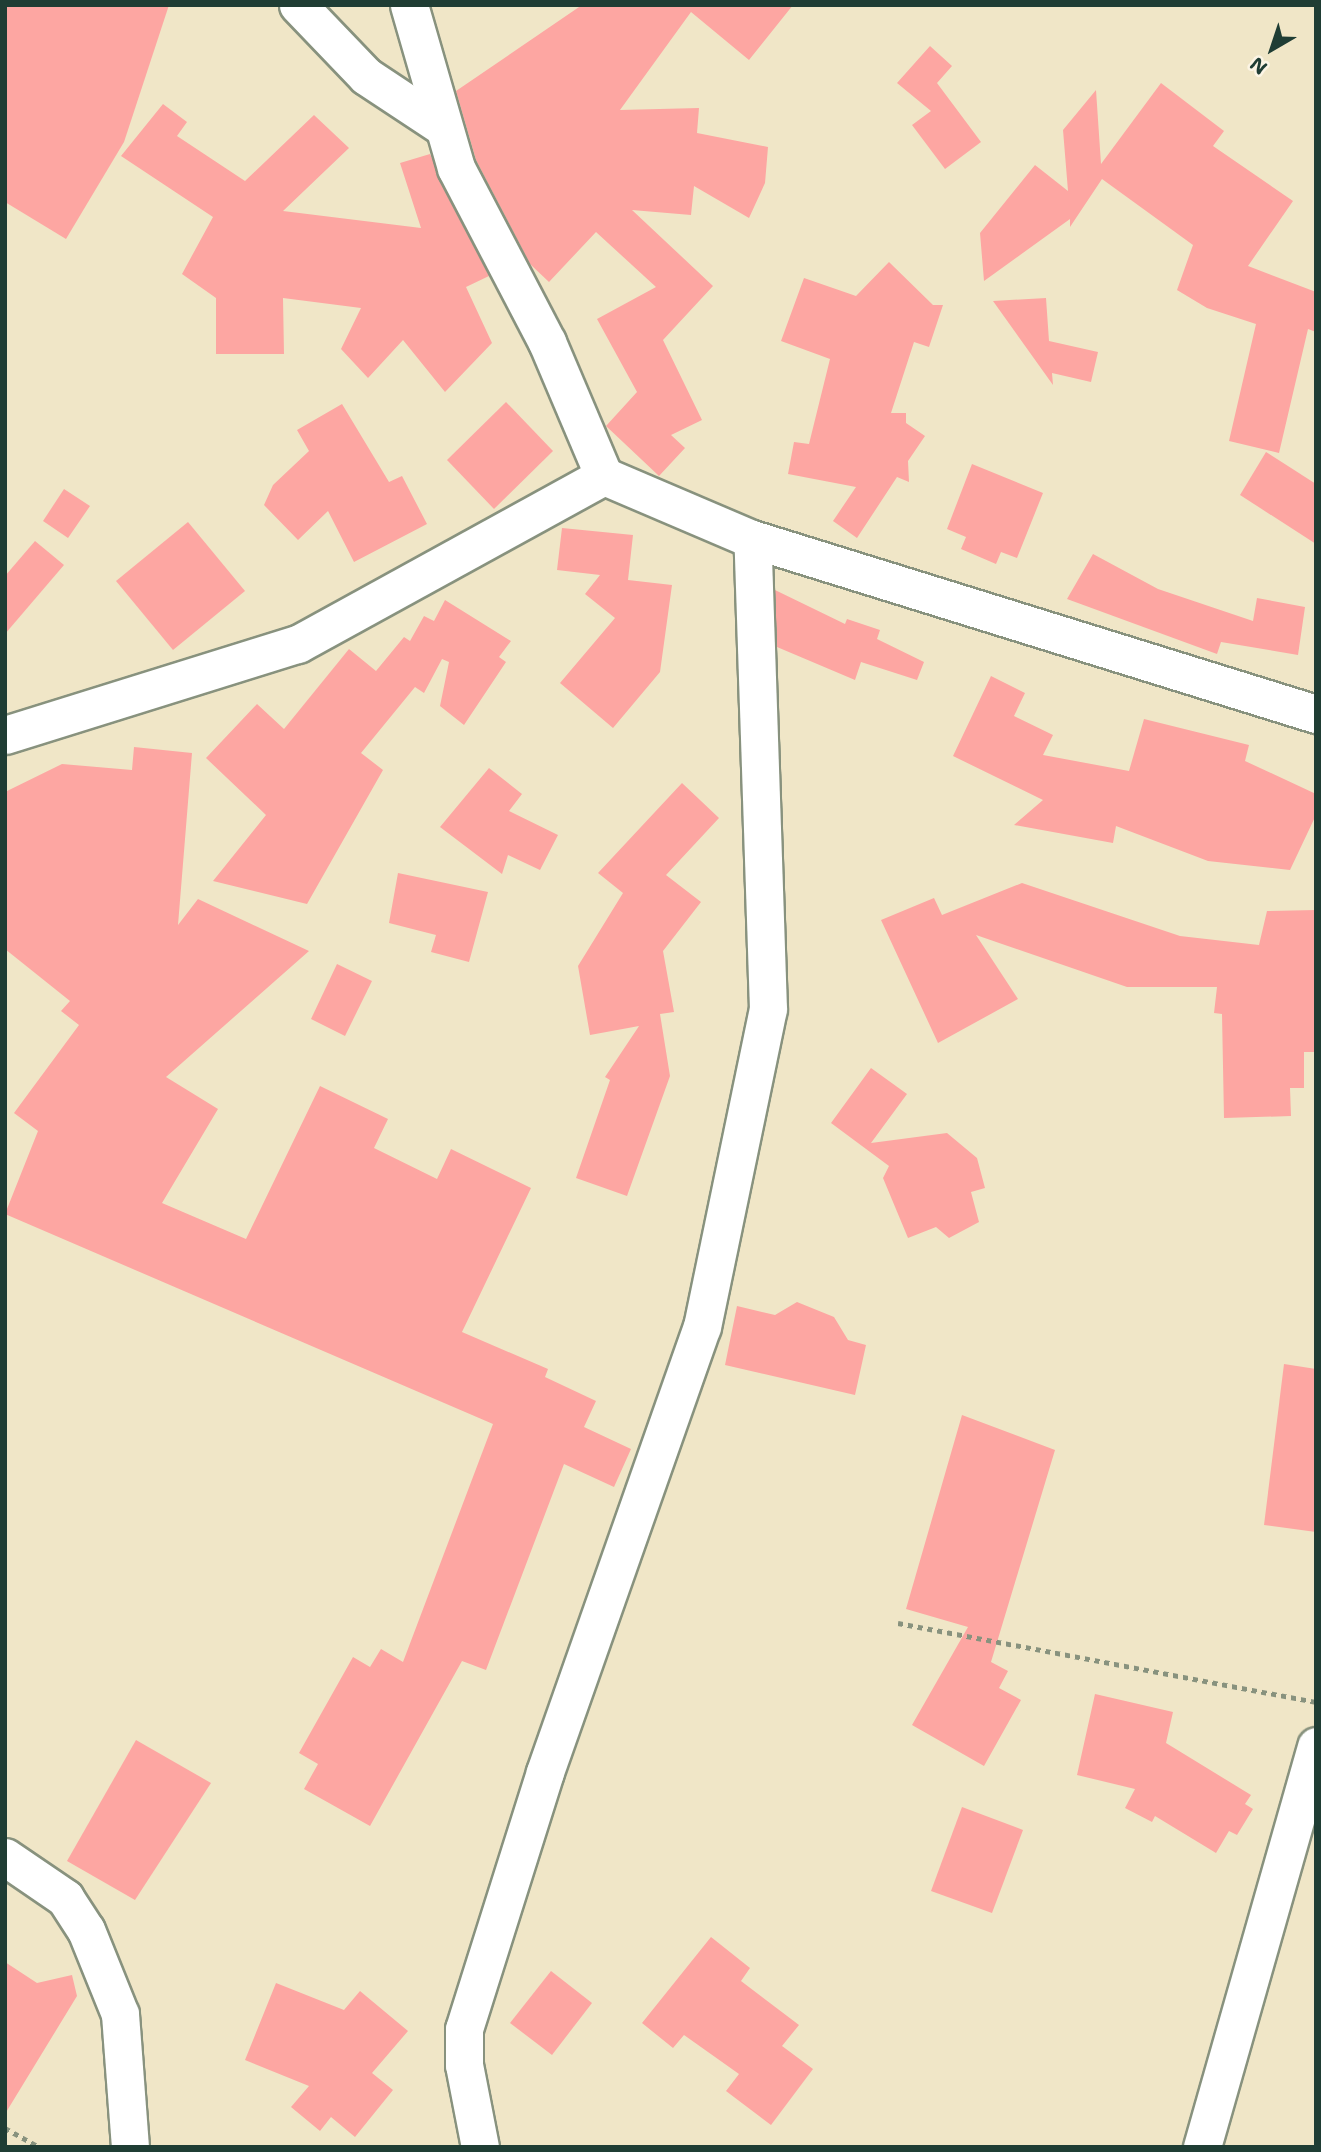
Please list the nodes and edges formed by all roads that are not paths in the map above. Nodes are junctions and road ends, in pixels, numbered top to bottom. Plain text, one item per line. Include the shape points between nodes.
1 (298, 5) edge
2 (409, 5) edge
3 (440, 125) junction
4 (604, 477) junction
5 (752, 539) junction
6 (1316, 714) edge
7 (5, 735) edge
8 (1316, 1746) edge
9 (5, 1857) edge
10 (130, 2147) edge
11 (480, 2147) edge
12 (1202, 2147) edge

1 - 3 street via 366,76
2 - 3 street
3 - 4 street
4 - 5 street
4 - 7 street via 298,644
5 - 6 street
5 - 11 street via 768,1009 702,1327 545,1772 464,2029 464,2066
8 - 12 street
9 - 10 street via 65,1898 86,1930 120,2014

